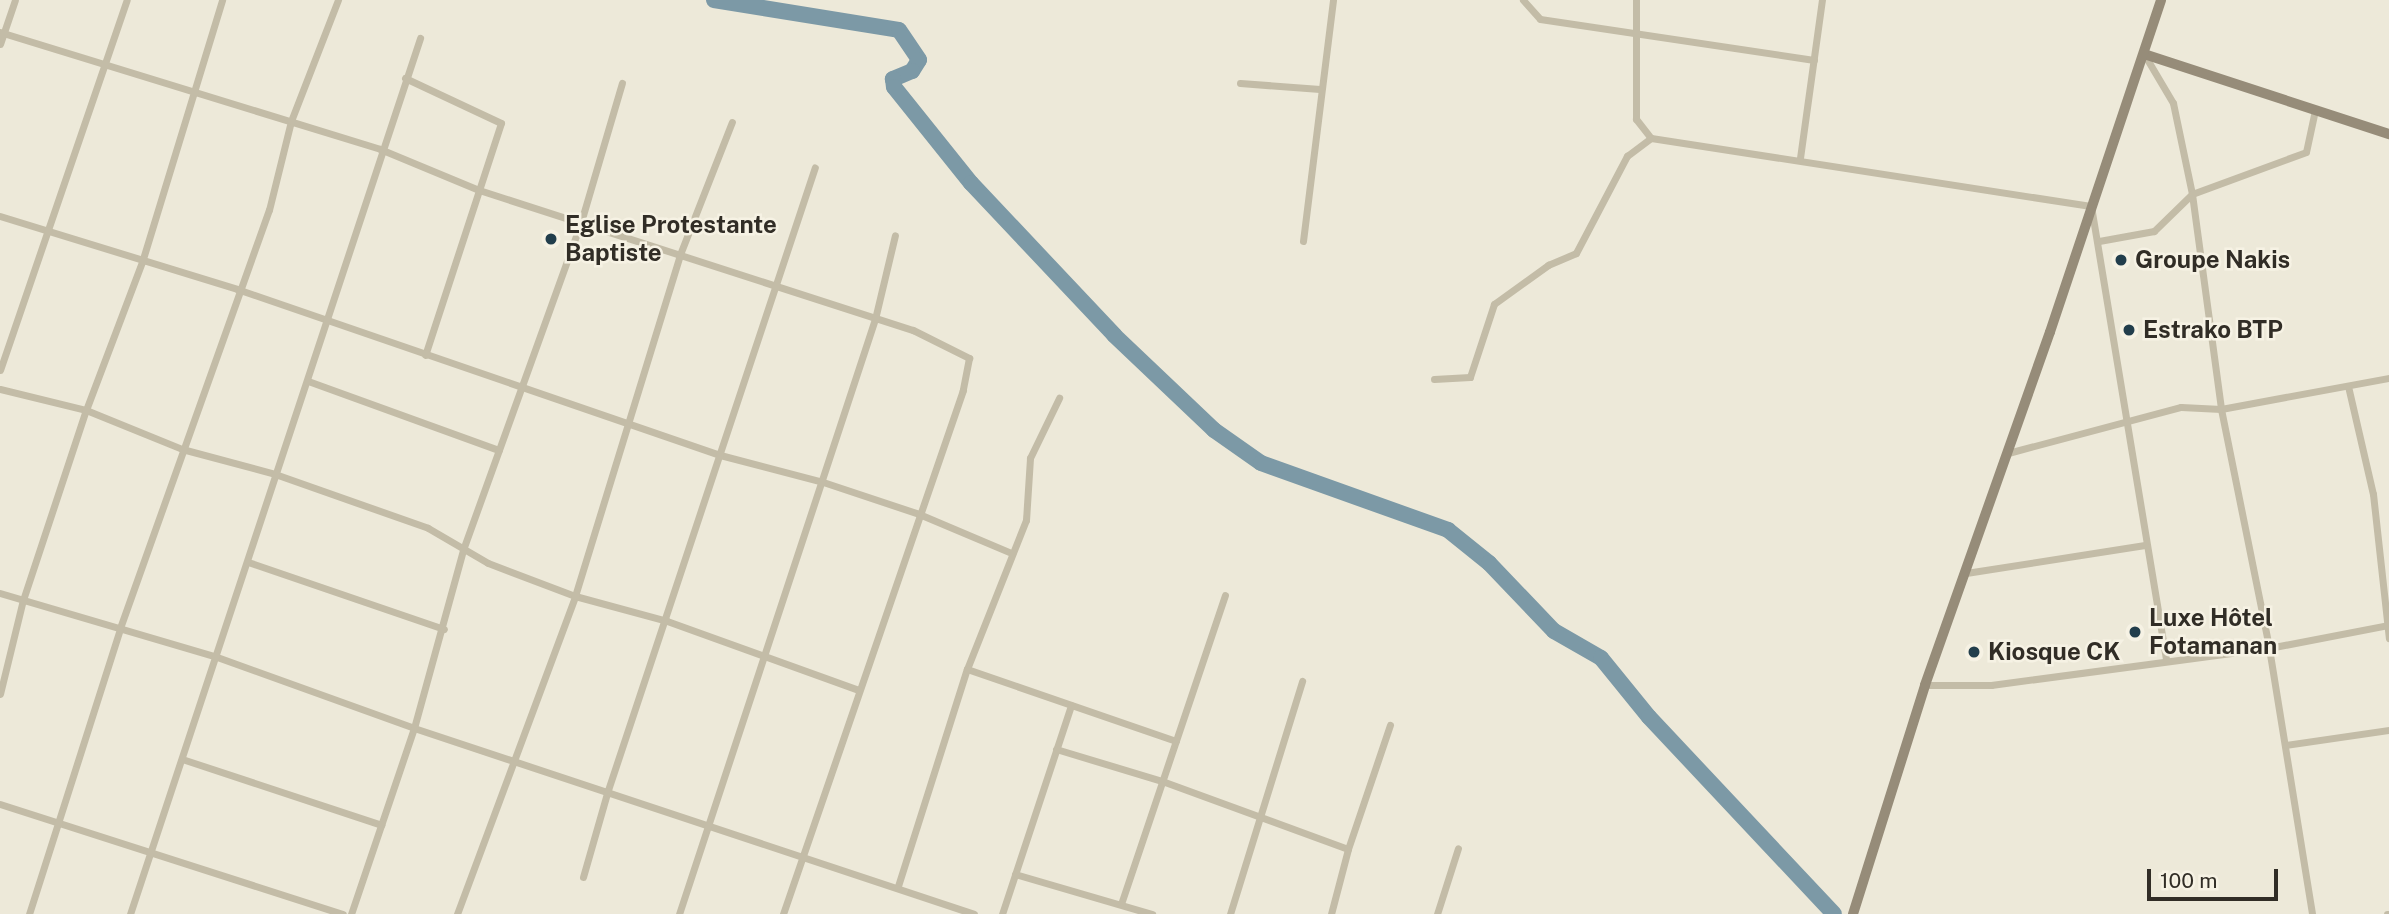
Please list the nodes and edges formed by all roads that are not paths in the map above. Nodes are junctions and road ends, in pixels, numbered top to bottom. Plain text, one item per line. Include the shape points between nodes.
1 (15, 0) edge
2 (127, 0) edge
3 (222, 0) edge
4 (338, 0) edge
5 (1333, 0) edge
6 (1636, 0) edge
7 (1822, 0) edge
8 (2161, 0) edge
9 (1525, 1) edge
10 (1633, 30) junction
11 (2, 33) edge
12 (420, 38) dead end
13 (0, 44) edge
14 (2144, 54) junction
15 (1814, 60) junction
16 (106, 64) junction
17 (405, 78) junction
18 (622, 83) dead end
19 (1240, 83) dead end
20 (1320, 89) junction
21 (197, 93) junction
22 (2315, 110) junction
23 (291, 121) junction
24 (732, 122) dead end
25 (2389, 134) edge
26 (1651, 138) junction
27 (380, 149) junction
28 (1800, 158) junction
29 (815, 167) dead end
30 (478, 190) junction
31 (2192, 194) junction
32 (2091, 206) junction
33 (0, 216) edge
34 (581, 222) junction
35 (49, 230) junction
36 (895, 235) dead end
37 (1303, 241) dead end
38 (2099, 241) junction
39 (679, 257) junction
40 (142, 262) junction
41 (778, 288) junction
42 (237, 289) junction
43 (875, 319) junction
44 (329, 321) junction
45 (425, 355) junction
46 (0, 370) edge
47 (2389, 378) edge
48 (1434, 379) dead end
49 (308, 381) junction
50 (2348, 386) junction
51 (522, 388) junction
52 (0, 389) edge
53 (1059, 398) dead end
54 (2221, 409) junction
55 (86, 410) junction
56 (2129, 421) junction
57 (629, 423) junction
58 (181, 449) junction
59 (499, 450) junction
60 (2008, 453) junction
61 (720, 455) junction
62 (275, 474) junction
63 (823, 482) junction
64 (919, 514) junction
65 (2145, 545) junction
66 (464, 547) junction
67 (1009, 552) junction
68 (248, 562) junction
69 (1966, 573) junction
70 (0, 593) edge
71 (1225, 595) dead end
72 (575, 596) junction
73 (23, 600) junction
74 (667, 621) junction
75 (2388, 625) edge
76 (120, 628) junction
77 (444, 629) junction
78 (2389, 638) edge
79 (2269, 648) junction
80 (217, 657) junction
81 (766, 658) junction
82 (2166, 661) junction
83 (967, 668) junction
84 (1302, 681) dead end
85 (1925, 685) junction
86 (859, 690) junction
87 (0, 694) edge
88 (1071, 705) junction
89 (1390, 725) dead end
90 (414, 728) junction
91 (2389, 730) edge
92 (1176, 741) junction
93 (2285, 745) junction
94 (1056, 749) junction
95 (182, 759) junction
96 (515, 759) junction
97 (1162, 781) junction
98 (608, 790) junction
99 (0, 804) edge
100 (1261, 815) junction
101 (61, 823) junction
102 (381, 825) junction
103 (707, 825) junction
104 (1458, 848) dead end
105 (1348, 849) junction
106 (150, 851) junction
107 (802, 855) junction
108 (1015, 874) junction
109 (583, 877) dead end
110 (898, 886) junction
111 (1121, 904) junction
112 (29, 914) edge
113 (130, 914) edge
114 (343, 914) edge
115 (351, 914) edge
116 (457, 914) edge
117 (679, 914) edge
118 (783, 914) edge
119 (974, 914) edge
120 (1002, 914) edge
121 (1152, 914) edge
122 (1230, 914) edge
123 (1331, 914) edge
124 (1437, 914) edge
125 (1853, 914) edge
126 (2312, 914) edge

1 - 11 street
2 - 16 street
3 - 21 street
4 - 23 street
5 - 20 street via 1329,57
6 - 10 street
7 - 15 street
8 - 14 main road
9 - 10 street via 1541,19
10 - 15 street
10 - 26 street via 1636,119
11 - 13 street
11 - 16 street
12 - 17 street
14 - 22 main road
14 - 31 street via 2173,103
14 - 32 main road
15 - 28 street
16 - 21 street
16 - 35 street
17 - 27 street
17 - 30 street via 501,123
18 - 34 street
19 - 20 street
20 - 37 street
21 - 23 street
21 - 40 street
22 - 25 main road
22 - 31 street via 2306,152
23 - 27 street
23 - 42 street via 269,210
24 - 39 street
26 - 28 street
26 - 48 street via 1627,156 1576,253 1548,265 1494,304 1470,377
27 - 30 street
27 - 44 street
28 - 32 street
29 - 41 street
30 - 34 street
30 - 45 street
31 - 38 street via 2154,231
31 - 54 street
32 - 38 street
32 - 60 main road
33 - 35 street
34 - 39 street
34 - 51 street
35 - 40 street
35 - 46 street
36 - 43 street
38 - 56 street
39 - 41 street
39 - 57 street
40 - 42 street
40 - 55 street
41 - 43 street
41 - 61 street
42 - 44 street
42 - 58 street
43 - 63 street
43 - 64 street via 913,330 969,358 963,390
44 - 45 street
44 - 49 street
45 - 51 street
47 - 50 street
49 - 59 street
49 - 62 street
50 - 54 street
50 - 75 street via 2373,494
51 - 57 street
51 - 59 street
52 - 55 street
53 - 67 street via 1030,458 1026,520
54 - 56 street via 2181,407
54 - 79 street
55 - 58 street
55 - 73 street
56 - 60 street
56 - 65 street
57 - 61 street
57 - 72 street
58 - 62 street
58 - 76 street
59 - 66 street
60 - 69 main road
61 - 63 street
61 - 74 street
62 - 66 street via 428,528
62 - 68 street
63 - 64 street
63 - 81 street
64 - 67 street
64 - 86 street
65 - 69 street
65 - 82 street
66 - 72 street via 488,563
66 - 77 street
67 - 83 street
68 - 77 street
68 - 80 street
69 - 85 main road
70 - 73 street
71 - 92 street
72 - 74 street
72 - 96 street
73 - 76 street
73 - 87 street
74 - 81 street
74 - 98 street
75 - 78 street
75 - 79 street
76 - 80 street
76 - 101 street
77 - 90 street
79 - 82 street
79 - 93 street
80 - 90 street
80 - 95 street
81 - 86 street
81 - 103 street
82 - 85 street via 1991,685
83 - 88 street
83 - 110 street
84 - 100 street
85 - 125 main road
86 - 107 street
88 - 92 street
88 - 94 street
89 - 105 street
90 - 96 street
90 - 102 street
91 - 93 street
92 - 97 street
93 - 126 street
94 - 97 street
94 - 108 street
95 - 102 street
95 - 106 street
96 - 98 street
96 - 116 street
97 - 100 street
97 - 111 street
98 - 103 street
98 - 109 street
99 - 101 street
100 - 105 street
100 - 122 street
101 - 106 street
101 - 112 street
102 - 115 street
103 - 107 street
103 - 117 street
104 - 124 street
105 - 123 street
106 - 113 street
106 - 114 street
107 - 110 street
107 - 118 street
108 - 111 street
108 - 120 street
110 - 119 street
111 - 121 street

